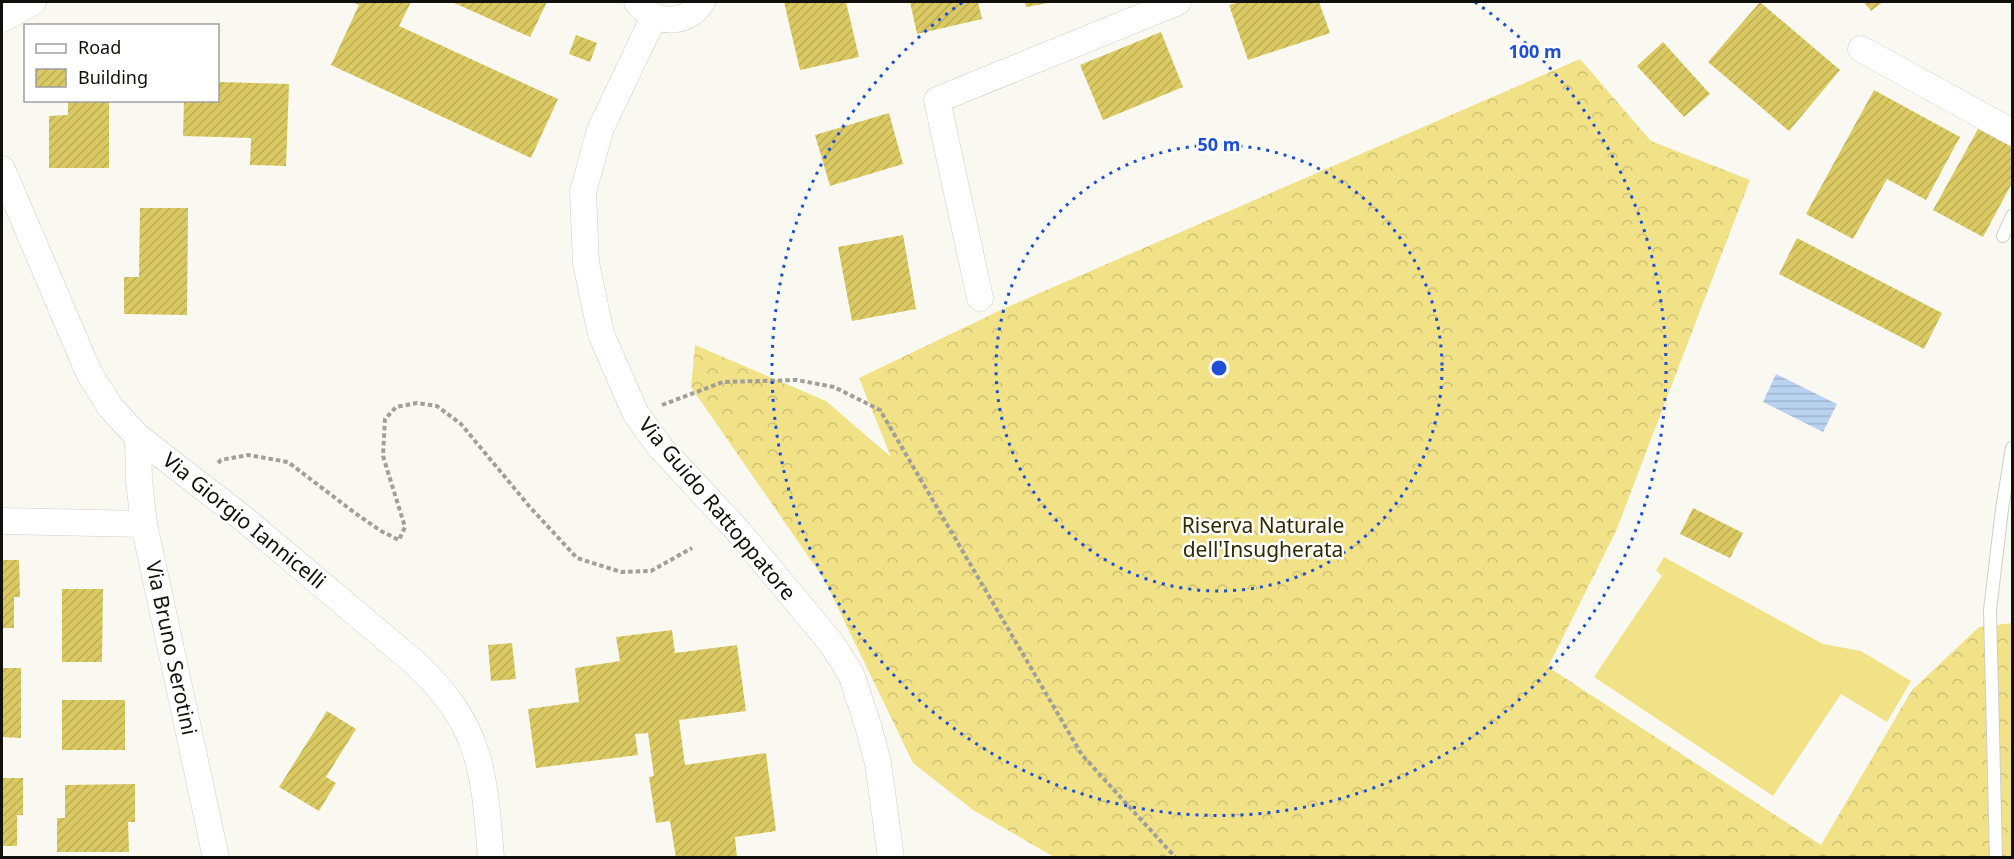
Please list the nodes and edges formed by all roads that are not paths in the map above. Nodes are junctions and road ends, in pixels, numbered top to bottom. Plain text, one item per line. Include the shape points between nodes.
1 (33, 2) edge
2 (702, 2) edge
3 (1178, 2) edge
4 (646, 9) edge
5 (2, 19) edge
6 (1861, 49) dead end
7 (2013, 132) edge
8 (2, 169) edge
9 (2013, 216) edge
10 (2002, 236) dead end
11 (980, 298) dead end
12 (138, 437) junction
13 (2013, 448) edge
14 (2, 521) edge
15 (144, 524) junction
16 (216, 858) edge
17 (491, 858) edge
18 (891, 858) edge
19 (1996, 858) edge

1 - 5 street
2 - 4 street via 688,16 677,20 665,20
3 - 11 street via 937,100
4 - 18 street, Via Guido Rattoppatore via 600,130 583,192 586,263 601,334 636,414 660,447 739,532 845,664 873,743
6 - 7 street
8 - 12 street, Via Giorgio Iannicelli via 94,382
9 - 10 lane
12 - 15 street, Via Bruno Serotini
12 - 17 street, Via Giorgio Iannicelli via 252,525 444,692 476,748
13 - 19 lane via 1990,610
14 - 15 street
15 - 16 street, Via Bruno Serotini

